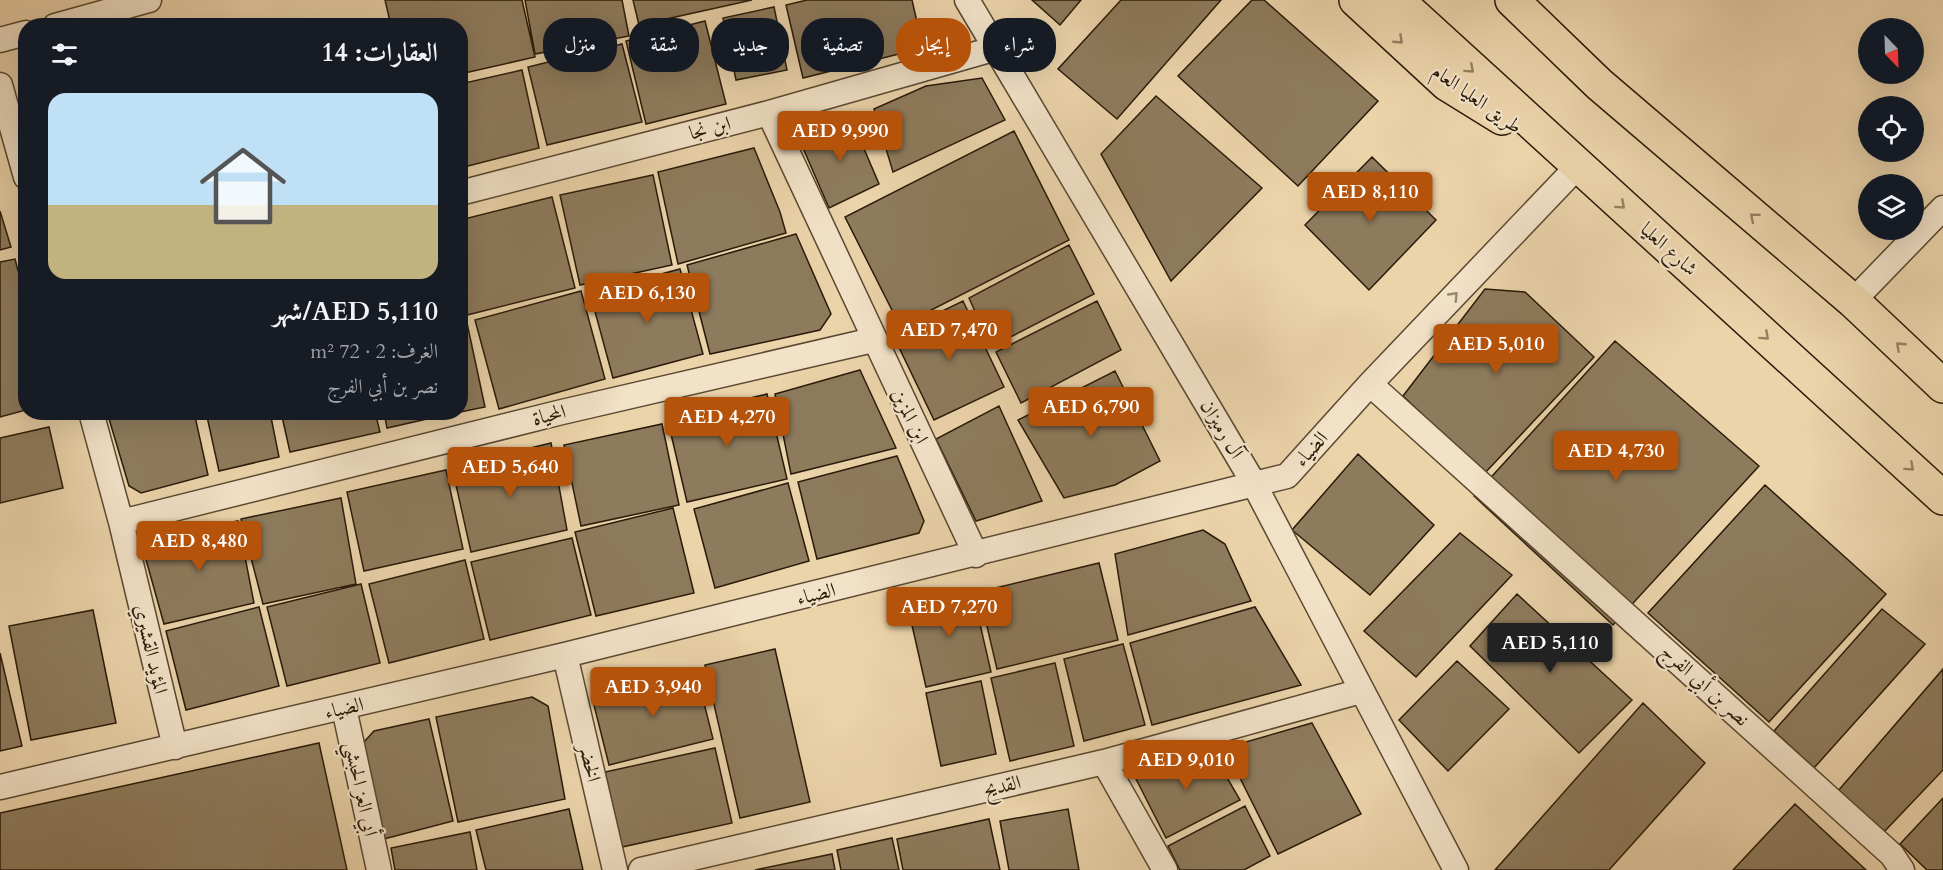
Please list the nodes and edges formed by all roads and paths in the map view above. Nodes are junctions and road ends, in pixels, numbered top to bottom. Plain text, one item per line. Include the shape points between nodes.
1 (149, 0) edge
2 (967, 0) edge
3 (1356, 0) edge
4 (1397, 0) edge
5 (1512, 0) edge
6 (1527, 0) edge
7 (84, 18) edge
8 (983, 30) edge
9 (18, 35) edge
10 (0, 40) edge
11 (983, 52) edge
12 (1007, 72) edge
13 (1599, 84) junction
14 (0, 85) edge
15 (768, 113) junction
16 (18, 149) edge
17 (1578, 166) junction
18 (468, 191) edge
19 (1943, 208) edge
20 (1854, 302) junction
21 (873, 340) junction
22 (1370, 384) junction
23 (1943, 386) edge
24 (93, 420) edge
25 (1253, 482) junction
26 (1943, 498) edge
27 (121, 522) junction
28 (976, 555) junction
29 (565, 655) junction
30 (1361, 691) junction
31 (344, 708) junction
32 (175, 747) junction
33 (1104, 762) junction
34 (0, 787) edge
35 (379, 870) edge
36 (615, 870) edge
37 (641, 870) edge
38 (1165, 870) edge
39 (1456, 870) edge
40 (1902, 870) edge

1 - 7 street
2 - 8 street, آل رميزان
3 -> 17 main road, طريق العليا العام via 1447,84
4 -> 17 main road, شارع العليا
5 - 13 main road
6 - 13 main road
9 - 10 street
11 - 15 street, ابن نجا
12 - 25 street, آل رميزان
20 -> 13 main road
14 - 16 street
15 - 18 street, ابن نجا
15 - 21 street, ابن المزين
22 -> 17 street, الضياء
17 -> 26 main road, شارع العليا
19 - 20 street
23 -> 20 main road
21 - 27 street, المحياة via 562,412
21 - 28 street, ابن المزين
22 - 25 street, الضياء via 1287,476
22 - 40 street, نصر بن أبي الفرج via 1892,855
24 - 27 street, المؤيد القشيري
25 - 28 street, الضياء
25 - 30 street, آل رميزان
27 - 32 street, المؤيد القشيري
28 - 29 street, الضياء
29 - 31 street, الضياء
29 - 36 street, الخضر
30 - 33 street, القديح
30 - 39 street, آل رميزان
31 - 32 street, الضياء
31 - 35 street, أبي العز الحبشي
32 - 34 street, الضياء
33 - 37 street, القديح
33 - 38 street

